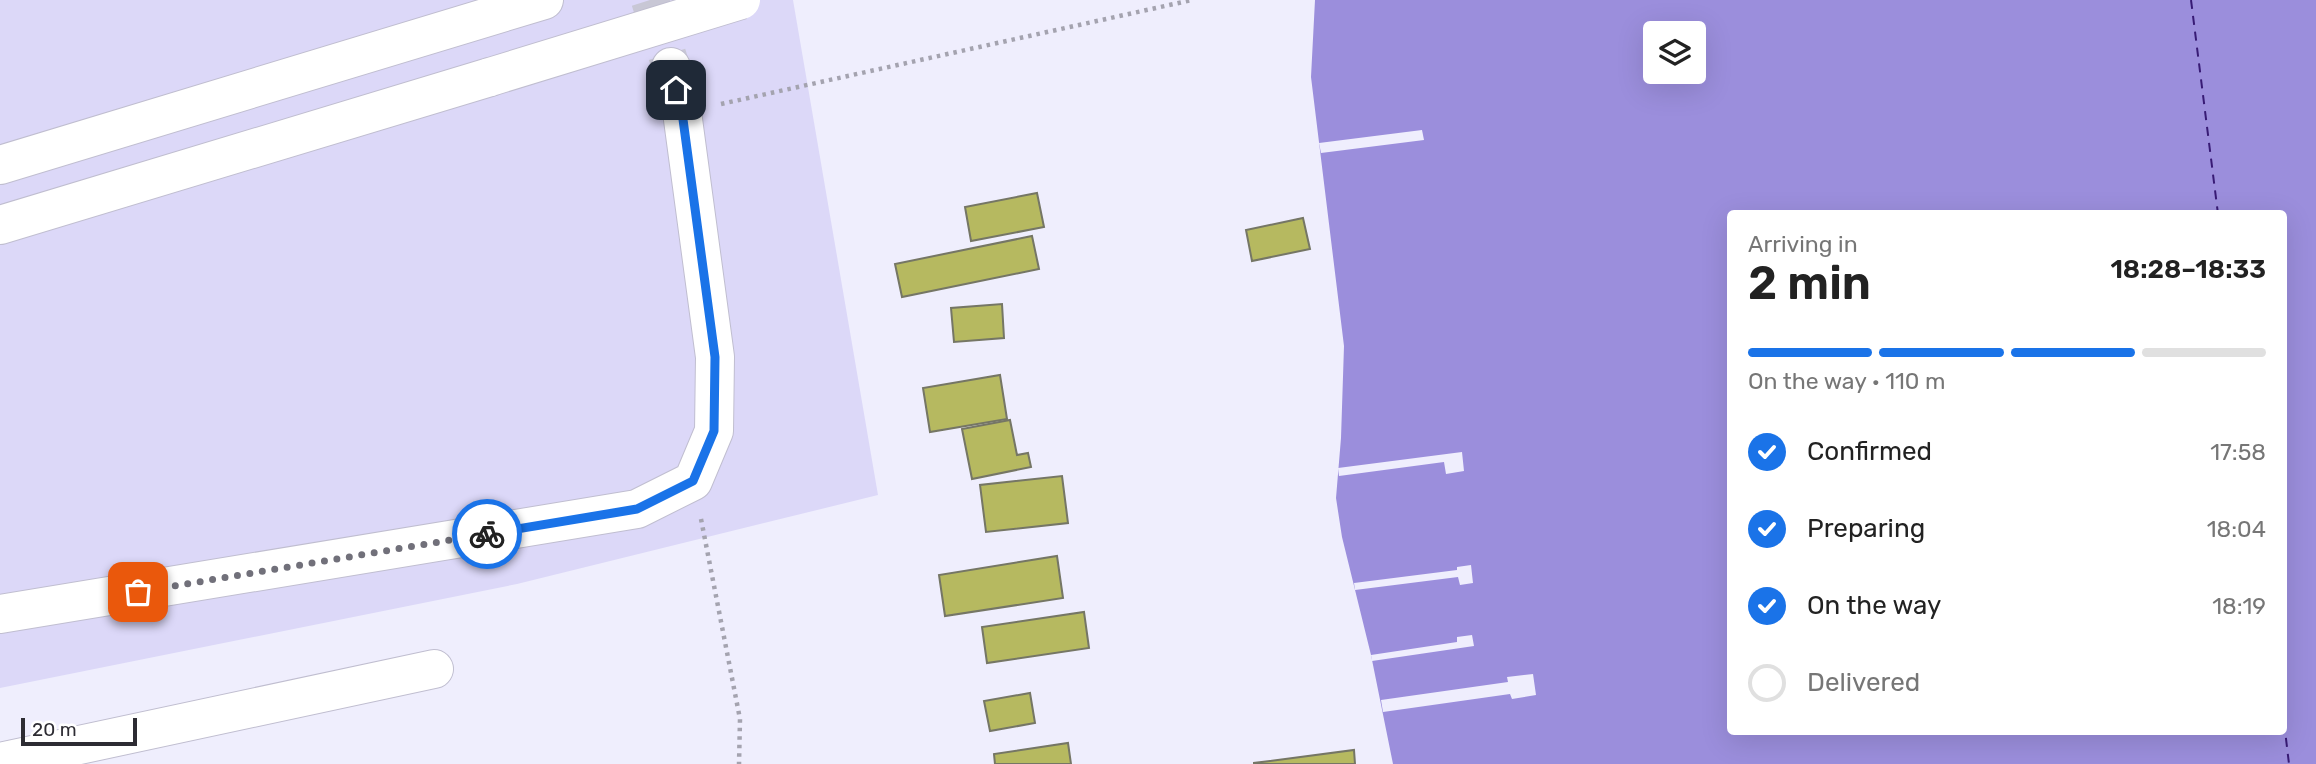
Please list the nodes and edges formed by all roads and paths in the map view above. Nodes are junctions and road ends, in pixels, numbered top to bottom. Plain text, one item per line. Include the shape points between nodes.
1 (544, 0) edge
2 (741, 0) edge
3 (1192, 0) edge
4 (671, 67) tunnel mouth
5 (682, 112) junction
6 (0, 165) edge
7 (0, 225) edge
8 (693, 481) junction
9 (0, 614) edge
10 (433, 668) dead end
11 (0, 762) edge
12 (738, 764) edge

1 - 6 main road
2 - 7 main road, bridge
3 - 5 path
4 - 5 main road
5 - 8 main road via 715,357 714,431
8 - 9 main road via 637,509
8 - 12 path via 740,719
10 - 11 main road

